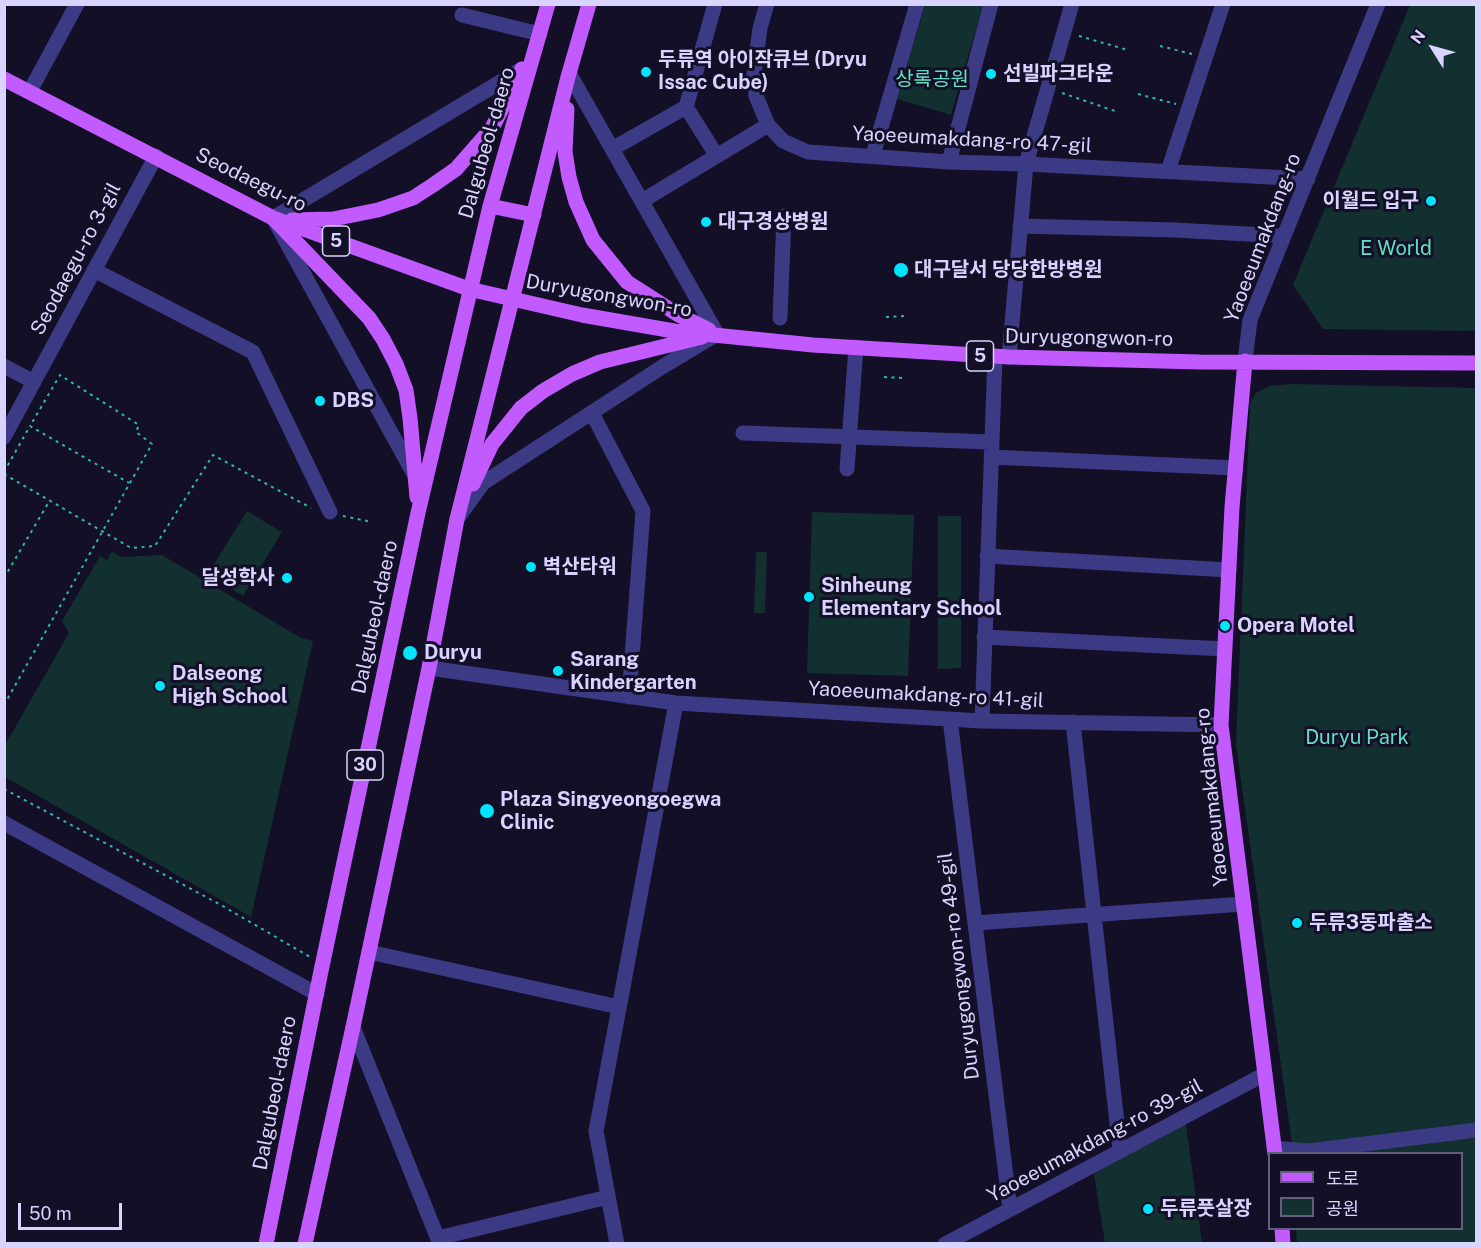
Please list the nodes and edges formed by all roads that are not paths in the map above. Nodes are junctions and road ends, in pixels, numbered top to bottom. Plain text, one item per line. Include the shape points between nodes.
1 (77, 4) edge
2 (548, 4) edge
3 (589, 4) edge
4 (714, 4) edge
5 (767, 4) edge
6 (917, 4) edge
7 (991, 4) edge
8 (1072, 4) edge
9 (1223, 4) edge
10 (1378, 4) edge
11 (462, 15) dead end
12 (540, 34) junction
13 (522, 69) junction
14 (568, 75) junction
15 (4, 79) edge
16 (30, 91) junction
17 (686, 106) junction
18 (768, 125) junction
19 (612, 149) junction
20 (873, 155) junction
21 (156, 156) junction
22 (717, 156) junction
23 (948, 162) junction
24 (1026, 164) junction
25 (1168, 171) junction
26 (1308, 178) junction
27 (642, 201) junction
28 (490, 206) junction
29 (534, 215) junction
30 (784, 216) dead end
31 (273, 218) junction
32 (1020, 226) junction
33 (1283, 236) junction
34 (94, 270) junction
35 (470, 289) junction
36 (489, 293) joint
37 (513, 300) junction
38 (780, 318) dead end
39 (717, 334) junction
40 (856, 347) junction
41 (1002, 357) junction
42 (1245, 361) junction
43 (1476, 363) edge
44 (4, 366) edge
45 (34, 382) junction
46 (592, 413) junction
47 (743, 433) dead end
48 (850, 436) junction
49 (4, 437) edge
50 (991, 450) junction
51 (1236, 468) junction
52 (847, 470) dead end
53 (415, 476) junction
54 (330, 512) road end
55 (418, 513) junction
56 (457, 519) junction
57 (987, 556) junction
58 (1229, 570) junction
59 (984, 637) junction
60 (1225, 649) junction
61 (429, 668) junction
62 (629, 697) junction
63 (676, 703) junction
64 (950, 719) junction
65 (982, 720) junction
66 (1073, 722) junction
67 (1221, 725) junction
68 (4, 823) edge
69 (1244, 904) junction
70 (1094, 915) junction
71 (975, 923) junction
72 (369, 952) junction
73 (317, 994) junction
74 (619, 1007) junction
75 (353, 1027) junction
76 (1265, 1074) junction
77 (1476, 1130) edge
78 (1120, 1151) junction
79 (1275, 1151) edge
80 (608, 1197) junction
81 (1010, 1209) junction
82 (439, 1241) edge
83 (266, 1244) edge
84 (305, 1244) edge
85 (617, 1244) edge
86 (945, 1244) edge

1 - 16 street
2 - 12 main road, Dalgubeol-daero
3 - 14 main road
4 - 17 street
5 - 18 street, Yaoeeumakdang-ro 47-gil via 754,74 756,96
6 - 20 street
7 - 23 street
8 - 24 street
9 - 25 street
10 - 26 street, Yaoeeumakdang-ro
11 - 12 street
12 - 13 main road
12 - 28 main road, Dalgubeol-daero
13 - 31 street
13 - 31 main road via 492,128 478,145 456,169 413,198 333,219
14 - 19 street
14 - 29 main road
14 - 39 main road via 565,152 576,202 593,240 627,282 676,314
15 - 16 main road, Seodaegu-ro / 5
16 - 21 main road, Seodaegu-ro / 5
17 - 19 street
17 - 22 street
18 - 20 street, Yaoeeumakdang-ro 47-gil via 783,141 808,152
18 - 22 street
19 - 27 street
20 - 23 street, Yaoeeumakdang-ro 47-gil
21 - 31 main road, Seodaegu-ro / 5
21 - 34 street, Seodaegu-ro 3-gil
22 - 27 street
23 - 24 street, Yaoeeumakdang-ro 47-gil
24 - 25 street, Yaoeeumakdang-ro 47-gil
24 - 32 street
25 - 26 street, Yaoeeumakdang-ro 47-gil
26 - 33 street, Yaoeeumakdang-ro
27 - 39 street
28 - 29 main road
28 - 35 main road, Dalgubeol-daero
29 - 37 main road
30 - 38 street
31 - 35 main road, Seodaegu-ro / 5
31 - 53 street
31 - 53 main road via 353,301 383,339 406,390
32 - 33 street
32 - 41 street
33 - 42 street, Yaoeeumakdang-ro via 1250,320
34 - 45 street, Seodaegu-ro 3-gil
34 - 54 street via 253,352
35 - 36 main road, Seodaegu-ro / 5
35 - 55 main road, Dalgubeol-daero / 30
36 - 37 main road, Duryugongwon-ro / 5
37 - 39 main road, Duryugongwon-ro / 5 via 674,331
37 - 56 main road, 30
39 - 40 main road, Duryugongwon-ro / 5
39 - 46 street
39 - 56 main road via 600,362 543,391 521,408 492,444
40 - 41 main road, Duryugongwon-ro / 5
40 - 48 street
41 - 42 main road, Duryugongwon-ro / 5
41 - 50 street
42 - 43 main road, Duryugongwon-ro / 5
42 - 51 main road, Yaoeeumakdang-ro
44 - 45 street
45 - 49 street, Seodaegu-ro 3-gil
46 - 56 street via 483,483
46 - 62 street via 643,511
47 - 48 street
48 - 50 street
48 - 52 street
50 - 51 street
50 - 57 street
51 - 58 main road, Yaoeeumakdang-ro
53 - 55 main road
55 - 73 main road, Dalgubeol-daero / 30
56 - 61 main road, 30
57 - 58 street
57 - 59 street
58 - 60 main road, Yaoeeumakdang-ro
59 - 60 street
59 - 65 street
60 - 67 main road, Yaoeeumakdang-ro
61 - 62 street, Yaoeeumakdang-ro 41-gil
61 - 72 main road, 30
62 - 63 street, Yaoeeumakdang-ro 41-gil
63 - 64 street, Yaoeeumakdang-ro 41-gil
63 - 74 street
64 - 65 street, Yaoeeumakdang-ro 41-gil
64 - 71 street, Duryugongwon-ro 49-gil
65 - 66 street, Yaoeeumakdang-ro 41-gil
66 - 67 street, Yaoeeumakdang-ro 41-gil
66 - 70 street
67 - 69 main road, Yaoeeumakdang-ro
68 - 73 street
69 - 70 street, Yaoeeumakdang-ro
69 - 76 main road, Yaoeeumakdang-ro
70 - 71 street, Yaoeeumakdang-ro
70 - 78 street
71 - 81 street, Duryugongwon-ro 49-gil
72 - 74 street
72 - 75 main road, 30
73 - 83 main road, Dalgubeol-daero / 30
74 - 80 street via 596,1131
75 - 82 street
75 - 84 main road, 30
76 - 78 street, Yaoeeumakdang-ro 39-gil
76 - 79 main road, Yaoeeumakdang-ro
77 - 79 street via 1309,1151
78 - 81 street, Yaoeeumakdang-ro 39-gil
80 - 82 street
80 - 85 street
81 - 86 street, Yaoeeumakdang-ro 39-gil

